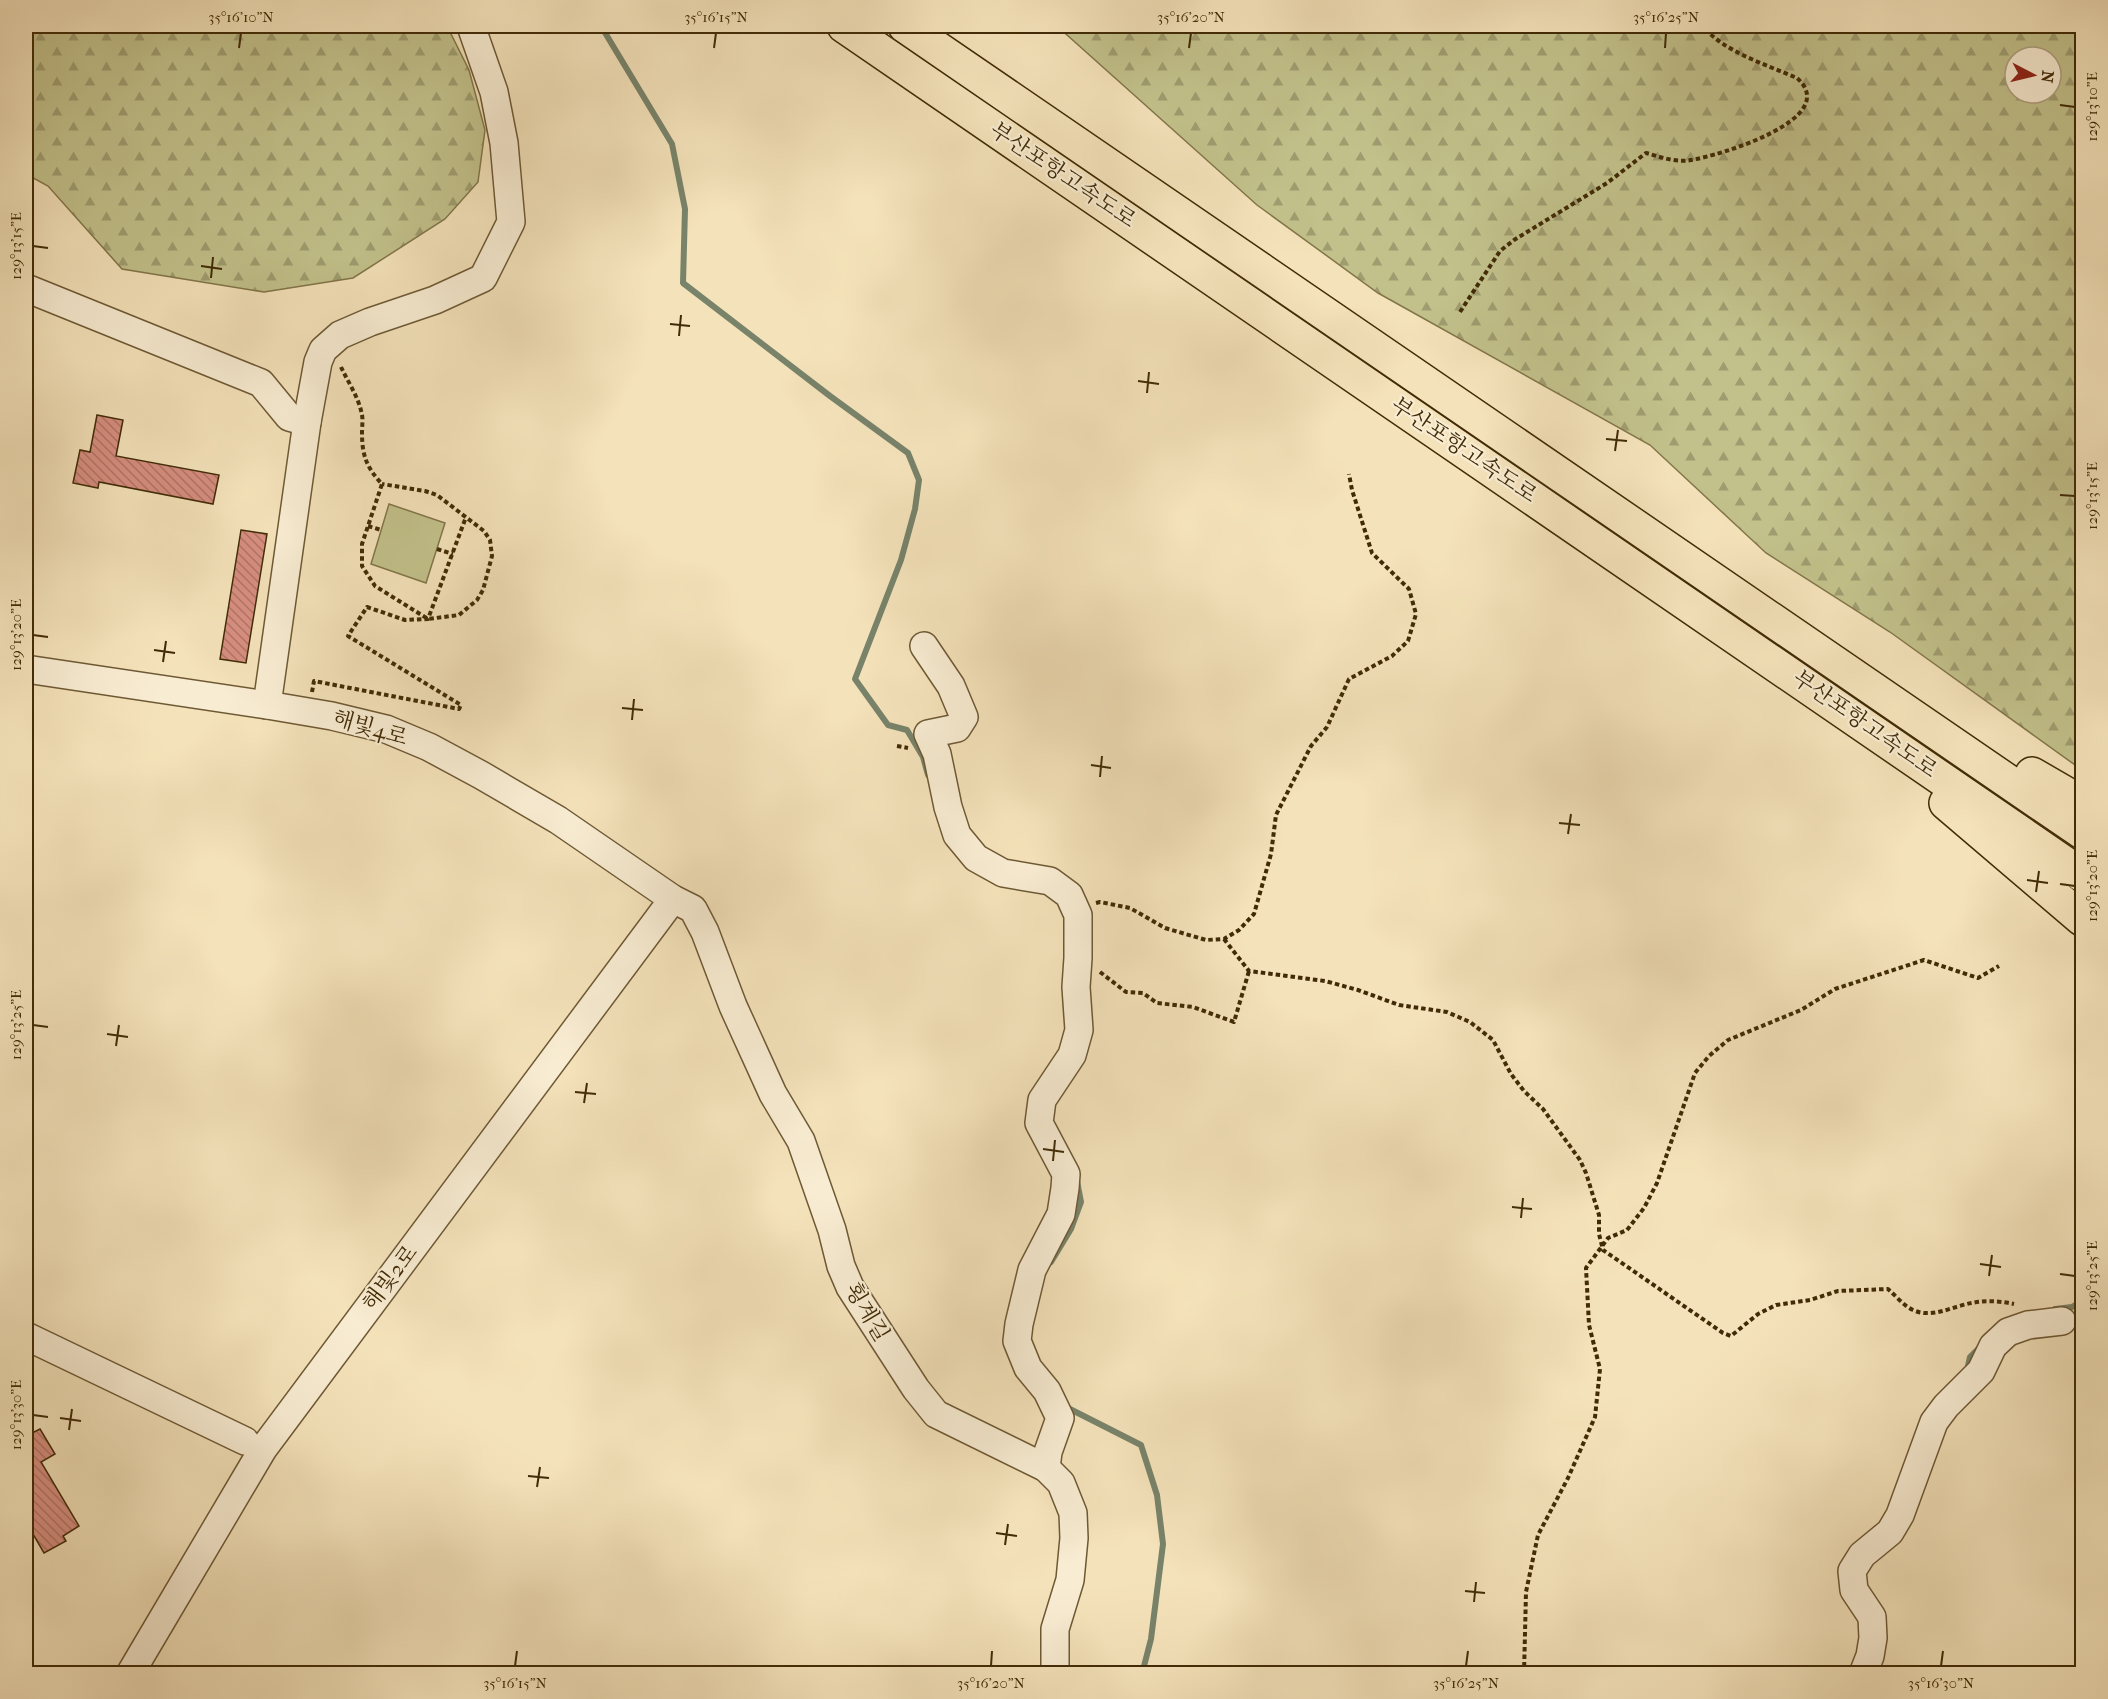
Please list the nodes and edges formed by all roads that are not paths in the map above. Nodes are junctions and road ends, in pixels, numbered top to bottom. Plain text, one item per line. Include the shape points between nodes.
1 (471, 26) edge
2 (844, 26) edge
3 (905, 26) edge
4 (26, 288) edge
5 (307, 422) junction
6 (924, 646) dead end
7 (1839, 664) junction
8 (26, 669) edge
9 (1807, 685) junction
10 (267, 705) junction
11 (2082, 803) edge
12 (2082, 832) edge
13 (2082, 875) edge
14 (673, 899) junction
15 (2082, 919) edge
16 (2052, 1322) road end
17 (26, 1336) edge
18 (245, 1441) dead end
19 (1046, 1468) junction
20 (130, 1674) edge
21 (1055, 1674) edge
22 (1863, 1674) edge

1 - 5 street via 494,92 504,143 511,222 483,278 340,335 327,346 318,362
2 - 9 highway, 부산포항고속도로
3 - 7 highway, 부산포항고속도로
4 - 5 street via 261,383 289,417
5 - 10 street
6 - 19 street via 951,686 964,717 957,728 928,734 937,754 957,835 976,858 1003,873 1050,881 1070,895 1078,915 1078,1030 1072,1055 1042,1100 1039,1123 1066,1174 1064,1197 1061,1214 1032,1270 1017,1341 1028,1368 1060,1418
7 - 11 highway
7 - 12 highway, 부산포항고속도로
8 - 10 street, 해빛4로
9 - 13 highway, 부산포항고속도로
9 - 15 highway
10 - 14 street, 해빛4로 via 386,729 429,747 558,820
14 - 19 street, 횡계길 via 693,909 773,1094 801,1141 850,1287 916,1389 936,1414
14 - 20 street, 해빛2로 via 263,1449
16 - 22 street via 2028,1324 2008,1332 1993,1346 1982,1371 1934,1422 1890,1532 1862,1555 1851,1570 1854,1590 1872,1617 1873,1638
17 - 18 street
19 - 21 street, 횡계길 via 1061,1483 1073,1513 1070,1580 1055,1629

